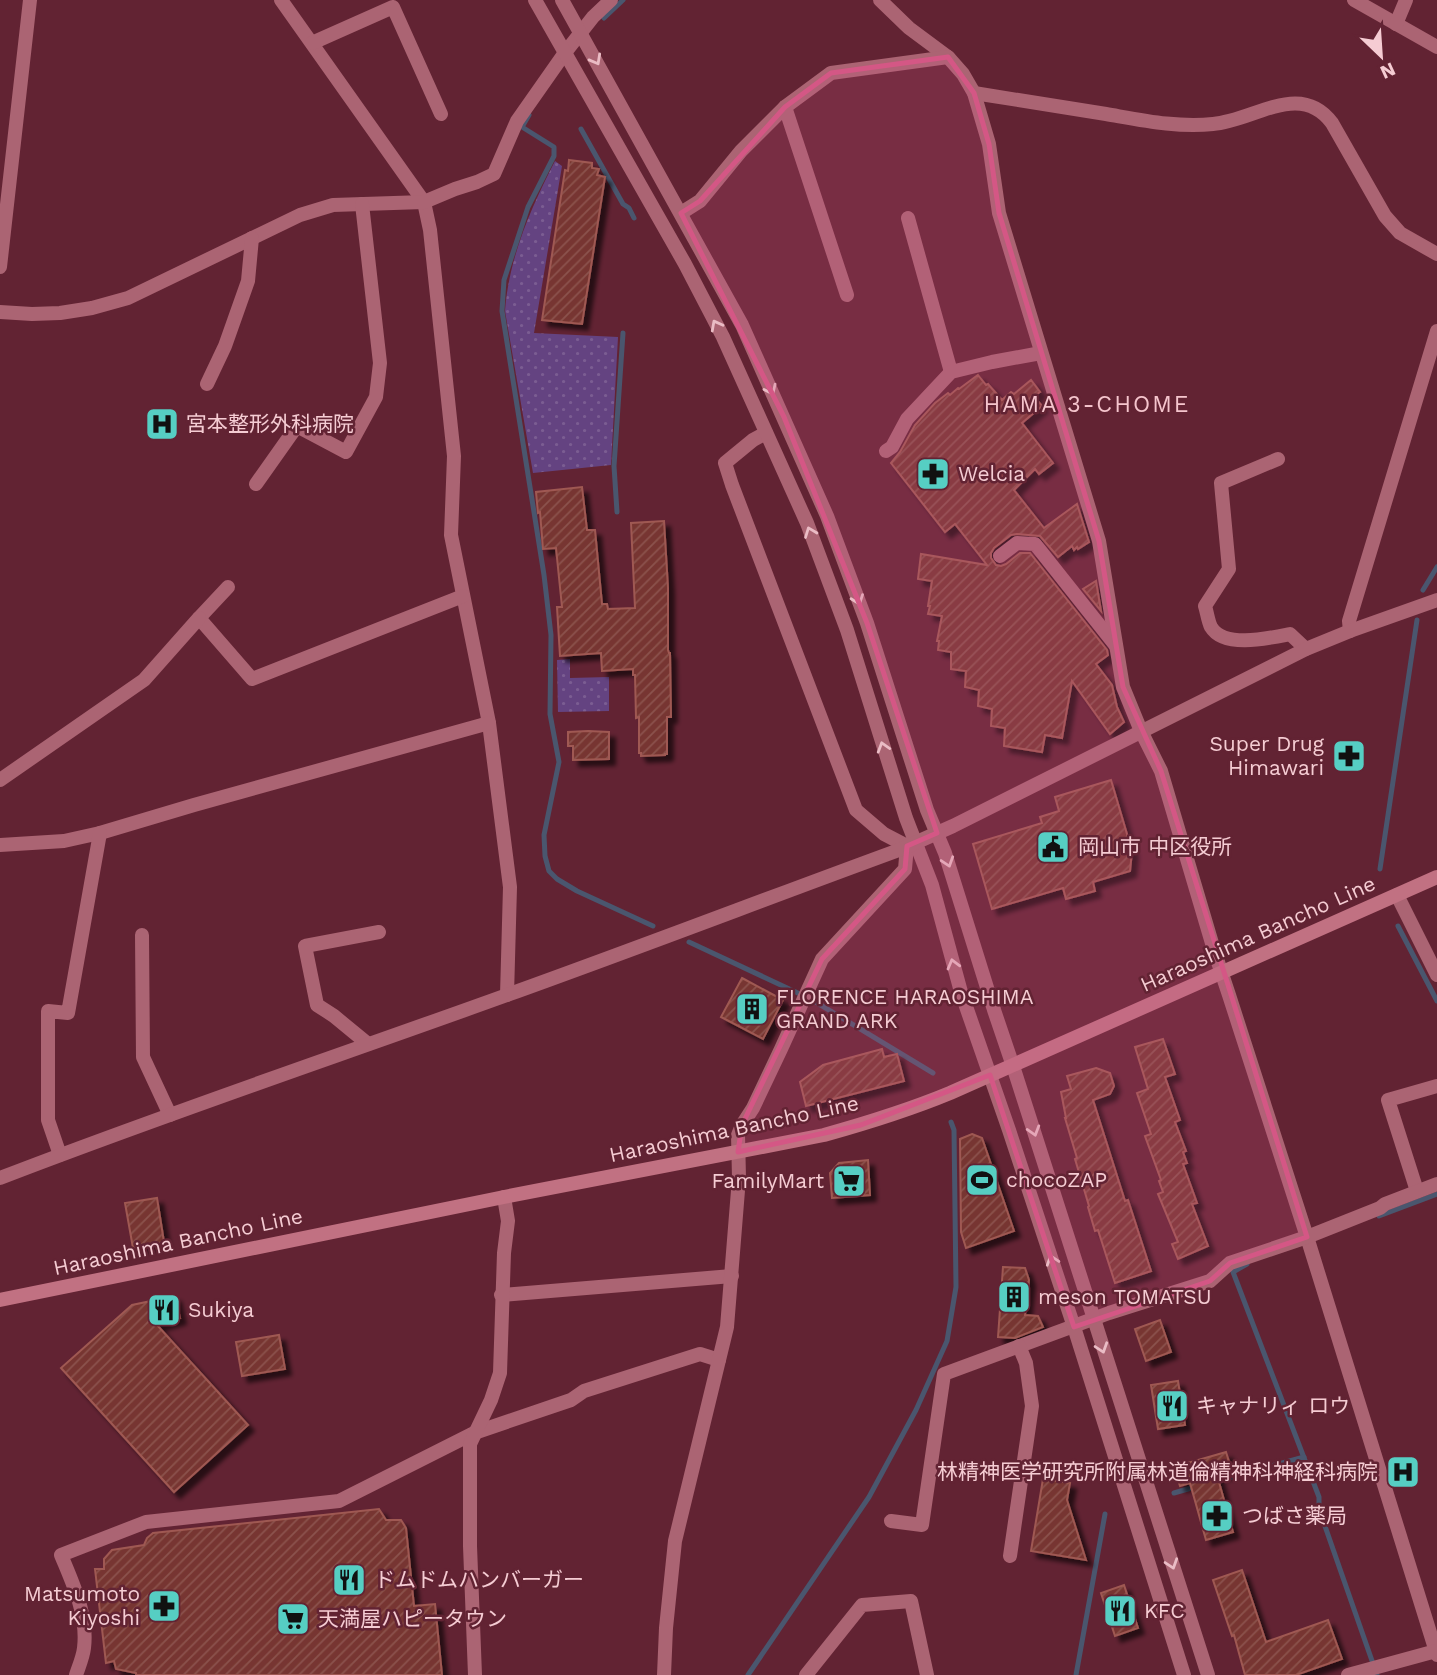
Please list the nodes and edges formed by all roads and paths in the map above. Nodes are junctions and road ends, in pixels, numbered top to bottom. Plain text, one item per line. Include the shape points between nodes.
1 (30, 0) edge
2 (281, 0) edge
3 (534, 0) edge
4 (562, 0) edge
5 (611, 0) edge
6 (880, 0) edge
7 (1354, 0) edge
8 (1405, 0) edge
9 (1396, 24) junction
10 (581, 33) junction
11 (1437, 33) edge
12 (1416, 35) junction
13 (312, 43) junction
14 (1437, 47) edge
15 (564, 54) junction
16 (948, 57) junction
17 (974, 93) junction
18 (785, 107) junction
19 (441, 114) dead end
20 (424, 202) junction
21 (362, 204) junction
22 (681, 213) junction
23 (908, 218) dead end
24 (252, 238) junction
25 (1437, 254) edge
26 (0, 267) edge
27 (847, 295) dead end
28 (0, 312) edge
29 (1437, 331) edge
30 (1041, 353) junction
31 (951, 372) junction
32 (207, 384) dead end
33 (766, 433) junction
34 (886, 451) dead end
35 (1278, 459) dead end
36 (256, 484) dead end
37 (1000, 556) dead end
38 (228, 587) dead end
39 (463, 596) junction
40 (1437, 600) edge
41 (199, 618) junction
42 (1350, 631) junction
43 (1117, 647) junction
44 (1306, 649) junction
45 (489, 723) junction
46 (1141, 731) junction
47 (0, 780) edge
48 (100, 833) junction
49 (937, 833) junction
50 (911, 844) junction
51 (0, 845) edge
52 (1437, 877) edge
53 (1397, 895) junction
54 (379, 932) dead end
55 (142, 935) dead end
56 (1222, 973) junction
57 (1437, 975) edge
58 (507, 995) junction
59 (368, 1044) junction
60 (1013, 1066) junction
61 (990, 1075) junction
62 (1437, 1086) edge
63 (170, 1115) junction
64 (738, 1152) junction
65 (60, 1155) junction
66 (0, 1178) edge
67 (1437, 1184) edge
68 (1417, 1191) junction
69 (504, 1197) junction
70 (1307, 1237) junction
71 (732, 1276) junction
72 (501, 1295) junction
73 (0, 1300) edge
74 (1093, 1319) junction
75 (1074, 1327) junction
76 (1019, 1346) junction
77 (719, 1360) junction
78 (474, 1433) junction
79 (891, 1521) dead end
80 (1010, 1556) dead end
81 (1436, 1653) edge
82 (76, 1675) edge
83 (475, 1675) edge
84 (664, 1675) edge
85 (806, 1675) edge
86 (928, 1675) edge
87 (1184, 1675) edge
88 (1208, 1675) edge
89 (1348, 1675) edge

1 - 26 street
2 - 13 street
3 - 15 street
4 - 10 street
5 - 10 street
6 - 16 street
7 - 9 street
8 - 9 street
9 - 12 street
10 - 15 street
10 -> 22 street
11 - 12 street
12 - 14 street
13 - 19 street via 393,7
13 - 20 street
15 - 20 street via 517,121 494,174
33 -> 15 street via 685,264
16 - 17 street
16 - 18 street via 831,73
17 - 25 street via 1162,123 1213,124 1300,102 1315,107 1332,123 1385,216 1400,233
17 - 30 street via 989,144 999,213
18 - 22 street via 701,201
18 - 27 street
20 - 21 street
20 - 39 street via 454,456 451,535
21 - 24 street via 334,205 300,215
21 - 36 street via 380,363 376,397 346,452 297,426
22 -> 49 street via 742,325 827,516
23 - 31 street
24 - 28 street via 128,298 60,313
24 - 32 street via 248,281
29 - 42 street via 1349,621
30 - 31 street
30 - 43 street via 1099,541
31 - 34 street via 907,419
50 -> 33 street via 847,630 807,523
33 - 50 street via 726,463 732,485 856,810 884,834
35 - 44 street via 1221,483 1229,569 1205,606 1210,626 1228,639 1258,641 1290,634
37 - 43 street via 1017,543 1035,544
38 - 41 street
39 - 41 street via 252,680
39 - 45 street
40 - 42 street
41 - 47 street via 144,680
42 - 44 street
43 - 46 street via 1123,687
44 - 46 street
45 - 48 street
45 - 58 street via 510,887
46 - 49 street
46 - 56 street via 1161,771
48 - 51 street via 64,841
48 - 65 street via 68,1013 48,1011 48,1120
49 - 50 street
49 -> 60 street
50 - 58 street
61 -> 50 street via 961,992 932,885
50 - 64 street via 905,869 822,959 741,1125
52 - 53 main road, Haraoshima Bancho Line
53 - 56 main road, Haraoshima Bancho Line
53 - 57 street
54 - 59 street via 305,946 317,1005
55 - 63 street via 143,1057
56 - 60 main road, Haraoshima Bancho Line
56 - 70 street
58 - 59 street
59 - 63 street
60 - 61 main road, Haraoshima Bancho Line
60 -> 74 street
61 - 64 main road, Haraoshima Bancho Line via 861,1125
75 -> 61 street
62 - 68 street via 1388,1100
63 - 65 street
64 - 69 main road, Haraoshima Bancho Line
64 - 71 street
65 - 66 street
67 - 68 street
68 - 70 street
69 - 72 street via 508,1221
69 - 73 main road, Haraoshima Bancho Line
70 - 74 street via 1230,1263 1210,1281
70 - 81 street
71 - 72 street
71 - 77 street
72 - 78 street via 500,1373
74 - 75 street
74 -> 88 street
75 - 76 street
75 - 87 street
76 - 79 street via 944,1374 922,1525
76 - 80 street via 1032,1406
77 - 78 street via 700,1354
77 - 84 street via 675,1541
78 - 82 street via 339,1501 146,1522 61,1555 85,1633
78 - 83 street via 470,1444 470,1546
81 - 89 street
85 - 86 street via 862,1605 911,1601

